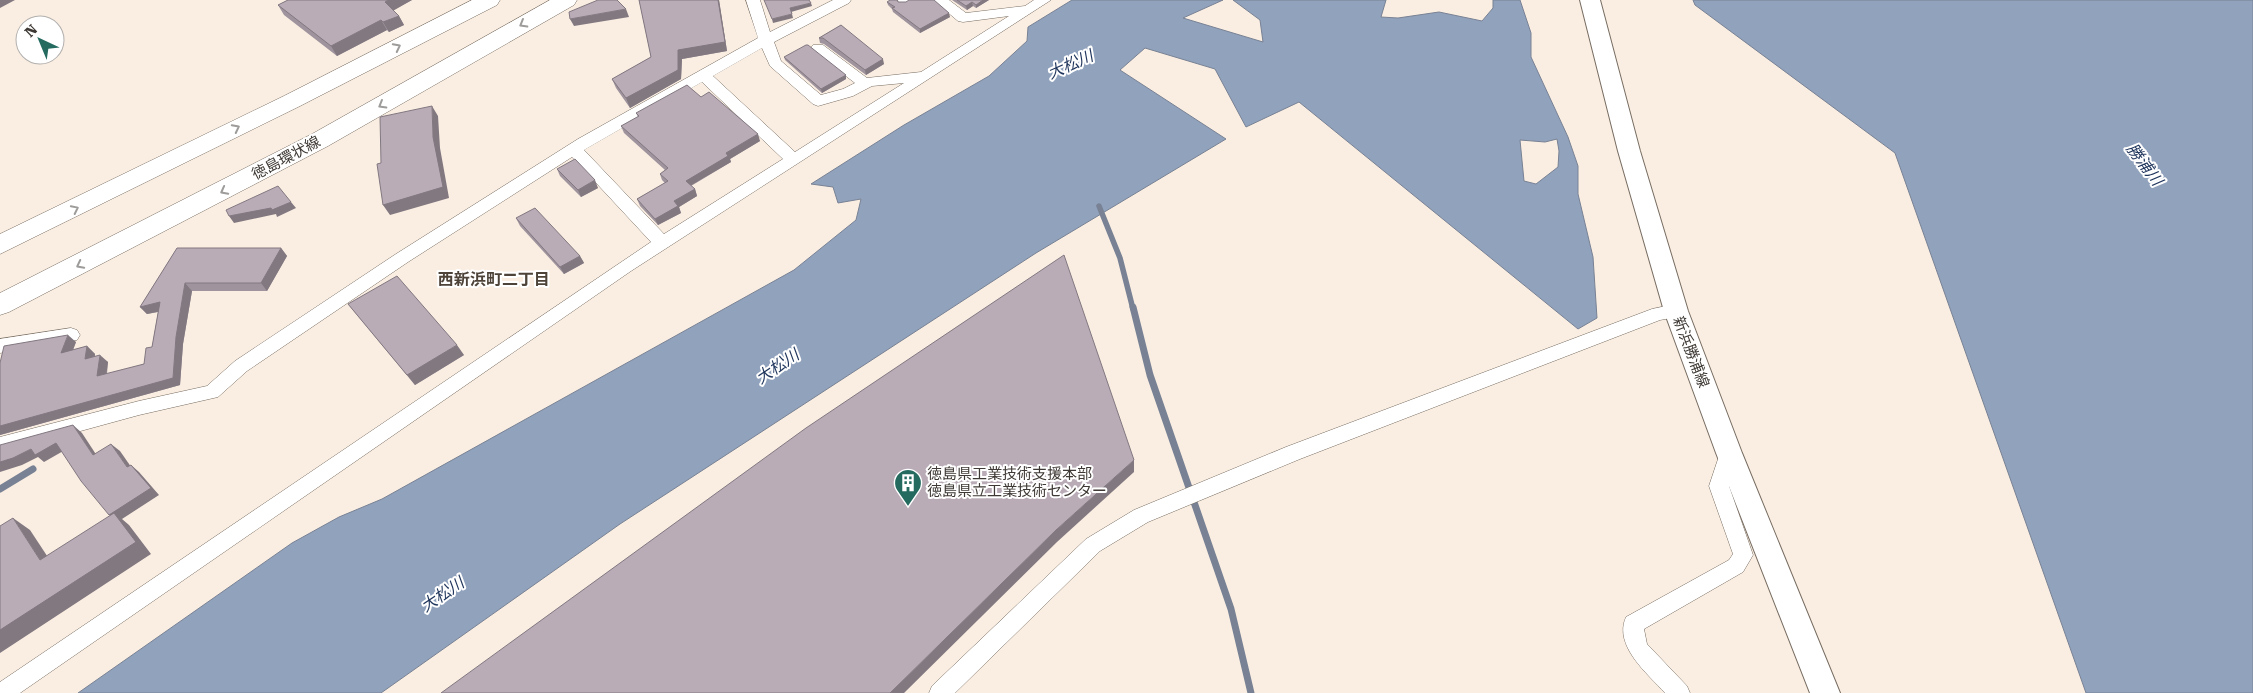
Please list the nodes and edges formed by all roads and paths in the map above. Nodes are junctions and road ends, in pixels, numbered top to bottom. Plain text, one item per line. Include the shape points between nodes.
1 (489, 0) edge
2 (566, 0) edge
3 (753, 0) edge
4 (844, 0) edge
5 (940, 0) edge
6 (1044, 0) edge
7 (1590, 0) edge
8 (818, 5) edge
9 (1029, 10) junction
10 (766, 40) junction
11 (818, 48) dead end
12 (704, 75) junction
13 (924, 76) junction
14 (865, 84) junction
15 (574, 149) junction
16 (793, 159) junction
17 (662, 243) junction
18 (0, 245) edge
19 (0, 305) edge
20 (1676, 311) junction
21 (71, 335) dead end
22 (0, 346) edge
23 (0, 445) edge
24 (1729, 454) junction
25 (2, 693) edge
26 (940, 693) edge
27 (1679, 693) edge
28 (1826, 693) edge

18 -> 1 main road
2 -> 19 main road, 徳島環状線 via 320,140
3 - 10 street
4 - 8 street
5 - 9 street via 963,18
6 - 9 street
7 - 20 main road, 新浜勝浦線 via 1629,151
8 - 10 street
9 - 13 street
10 - 12 street
10 - 14 street via 775,63 818,101
11 - 14 street
12 - 15 street
12 - 16 street
13 - 14 street
13 - 16 street
15 - 17 street
15 - 23 street via 402,258 241,366 212,392
16 - 17 street
17 - 25 street
20 - 24 main road, 新浜勝浦線
20 - 26 street via 1620,328 1293,453 1141,516 1093,544
21 - 22 street
24 - 27 street via 1719,486 1743,554 1736,566 1633,624 1638,649
24 - 28 main road, 新浜勝浦線

